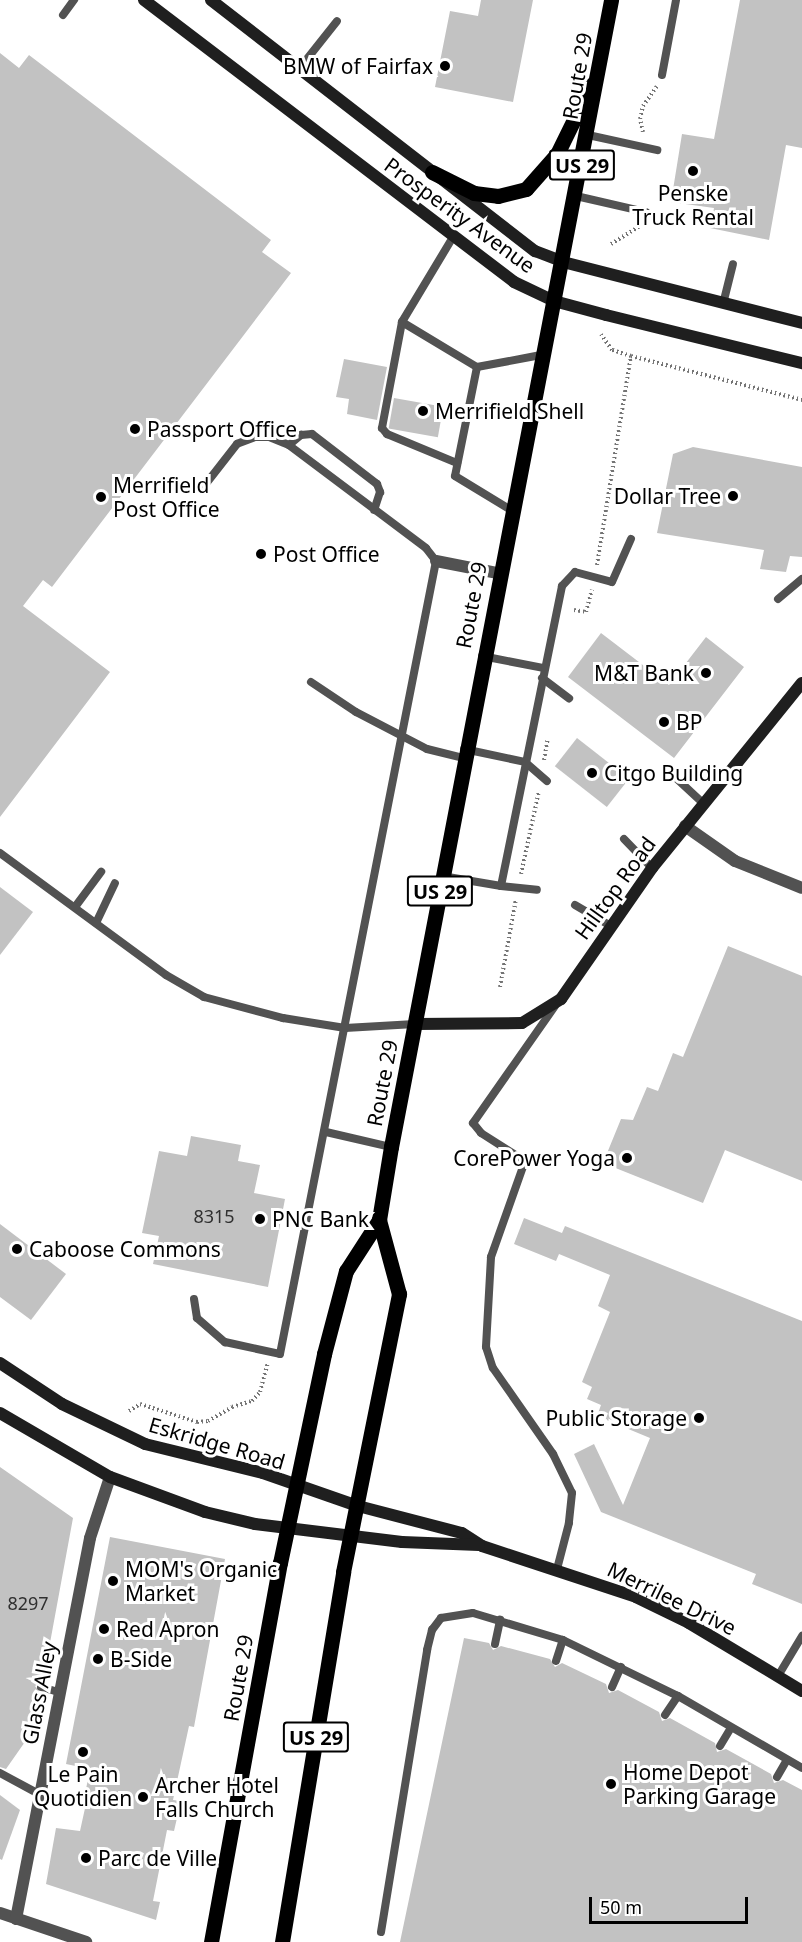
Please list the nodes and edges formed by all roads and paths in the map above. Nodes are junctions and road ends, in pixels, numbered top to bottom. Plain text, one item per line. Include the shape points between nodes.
1 (74, 0) edge
2 (144, 0) edge
3 (211, 0) edge
4 (611, 0) edge
5 (676, 0) edge
6 (63, 15) dead end
7 (337, 21) dead end
8 (599, 68) junction
9 (299, 69) junction
10 (662, 74) joint
11 (588, 135) junction
12 (644, 148) junction
13 (657, 150) dead end
14 (432, 172) junction
15 (576, 196) junction
16 (646, 212) dead end
17 (644, 224) dead end
18 (453, 237) junction
19 (611, 244) dead end
20 (563, 262) junction
21 (733, 264) dead end
22 (554, 300) junction
23 (723, 304) junction
24 (402, 322) junction
25 (802, 323) edge
26 (601, 334) dead end
27 (541, 354) junction
28 (631, 356) junction
29 (802, 363) edge
30 (477, 367) junction
31 (802, 400) edge
32 (290, 445) junction
33 (457, 464) junction
34 (201, 490) dead end
35 (374, 510) junction
36 (511, 510) junction
37 (631, 539) dead end
38 (436, 561) junction
39 (498, 573) junction
40 (594, 575) junction
41 (802, 579) edge
42 (778, 599) dead end
43 (482, 656) junction
44 (543, 668) junction
45 (542, 678) junction
46 (311, 682) dead end
47 (802, 683) edge
48 (569, 698) dead end
49 (402, 735) junction
50 (464, 754) junction
51 (525, 762) junction
52 (676, 778) dead end
53 (547, 781) dead end
54 (704, 804) junction
55 (685, 826) junction
56 (624, 839) dead end
57 (0, 853) edge
58 (652, 868) junction
59 (101, 872) dead end
60 (442, 876) junction
61 (115, 883) dead end
62 (501, 886) junction
63 (802, 888) edge
64 (537, 890) dead end
65 (575, 905) dead end
66 (75, 907) junction
67 (96, 923) junction
68 (611, 926) junction
69 (561, 999) junction
70 (415, 1024) junction
71 (345, 1028) junction
72 (326, 1132) junction
73 (391, 1147) junction
74 (380, 1220) junction
75 (194, 1299) dead end
76 (270, 1352) junction
77 (0, 1363) edge
78 (129, 1411) dead end
79 (0, 1413) edge
80 (110, 1477) junction
81 (297, 1487) junction
82 (358, 1506) junction
83 (404, 1516) joint
84 (288, 1528) junction
85 (352, 1533) junction
86 (482, 1546) junction
87 (557, 1569) junction
88 (500, 1620) junction
89 (802, 1636) edge
90 (563, 1640) junction
91 (495, 1644) dead end
92 (556, 1660) dead end
93 (621, 1666) junction
94 (778, 1676) junction
95 (612, 1687) dead end
96 (41, 1688) dead end
97 (802, 1691) edge
98 (59, 1692) junction
99 (678, 1696) junction
100 (665, 1715) dead end
101 (731, 1728) junction
102 (720, 1746) dead end
103 (787, 1760) junction
104 (802, 1768) edge
105 (0, 1773) edge
106 (777, 1777) dead end
107 (39, 1794) junction
108 (0, 1913) edge
109 (16, 1919) junction
110 (381, 1932) dead end
111 (86, 1942) edge
112 (211, 1942) edge
113 (282, 1942) edge

1 - 6 lane
2 - 18 street, Prosperity Avenue
3 - 9 street, Prosperity Avenue
4 - 8 main road, Route 29 / US 29
5 - 10 lane
7 - 9 lane
8 - 11 main road, Route 29 / US 29
8 - 14 main road via 557,154 526,189 498,196 474,193
9 - 14 street, Prosperity Avenue
10 - 12 path via 640,113
11 - 12 lane
11 - 15 main road, Route 29 / US 29
12 - 13 lane
14 - 20 street, Prosperity Avenue via 526,245
15 - 16 lane
15 - 20 main road, Route 29 / US 29
17 - 19 path
18 - 22 street, Prosperity Avenue via 514,282
18 - 24 lane
20 - 22 main road, Route 29 / US 29
20 - 23 street, Prosperity Avenue
21 - 23 lane
22 - 27 main road, Route 29 / US 29
22 - 29 street, Prosperity Avenue
23 - 25 street, Prosperity Avenue
24 - 30 lane
24 - 33 lane via 382,428 387,434
26 - 28 path via 612,350
27 - 30 lane
27 - 36 main road, Route 29 / US 29
28 - 31 path
28 - 40 path
30 - 33 lane
32 - 34 lane via 255,437 237,444
32 - 35 lane
32 - 35 lane via 301,435 312,434 377,484 380,492
33 - 36 lane via 455,476
35 - 38 lane via 426,548
36 - 39 main road, Route 29 / US 29
37 - 40 lane via 612,582
38 - 39 street
38 - 49 lane
39 - 43 main road, Route 29 / US 29
40 - 44 lane via 575,572 566,577
41 - 42 lane
43 - 44 lane
43 - 50 main road, Route 29 / US 29
44 - 45 lane
45 - 48 lane
45 - 51 lane
46 - 49 lane via 356,712
47 - 54 street, Hilltop Road
49 - 50 lane via 427,749
49 - 71 lane
50 - 51 lane
50 - 60 main road, Route 29 / US 29
51 - 53 lane
51 - 62 lane
52 - 54 lane
54 - 55 street, Hilltop Road
55 - 58 street, Hilltop Road
55 - 63 street via 735,861
56 - 58 lane
57 - 66 lane
58 - 68 street, Hilltop Road
59 - 66 lane
60 - 62 lane
60 - 70 main road, Route 29 / US 29
61 - 67 lane
62 - 64 lane
65 - 68 lane
66 - 67 lane
67 - 71 lane via 166,975 204,997 283,1018
68 - 69 street, Hilltop Road
69 - 70 street, Hilltop Road via 522,1023
69 - 87 lane via 528,1039 473,1123 481,1133 525,1161 491,1257 486,1347 493,1368 553,1454 572,1493 570,1523
70 - 71 lane
70 - 73 main road, Route 29 / US 29
71 - 72 lane
72 - 73 lane
72 - 76 lane via 280,1354
73 - 74 main road, Route 29 / US 29
74 - 81 main road, Route 29 / US 29 via 346,1270
74 - 82 main road, Route 29 / US 29 via 399,1294
75 - 76 lane via 197,1318 225,1342
76 - 78 path via 256,1397 208,1421 197,1422 140,1404
77 - 81 street, Eskridge Road via 62,1404 145,1444 263,1473
79 - 80 street
80 - 84 street via 205,1512
80 - 98 street, Glass Alley via 90,1538
81 - 82 street, Eskridge Road
81 - 84 main road, Route 29 / US 29
82 - 83 street, Eskridge Road
82 - 85 main road, Route 29 / US 29
83 - 86 street, Merrilee Drive via 462,1533
84 - 85 street, Merrilee Drive
84 - 112 main road, Route 29 / US 29
85 - 86 street, Merrilee Drive via 402,1542
85 - 113 main road, Route 29 / US 29
86 - 87 street, Merrilee Drive
87 - 94 street, Merrilee Drive via 636,1597 689,1623
88 - 90 lane
88 - 91 lane
88 - 110 lane via 473,1613 441,1618 432,1630
89 - 94 lane
90 - 92 lane
90 - 93 lane
93 - 95 lane
93 - 99 lane
94 - 97 street, Merrilee Drive
96 - 98 lane
98 - 107 street, Glass Alley
99 - 100 lane
99 - 101 lane
101 - 102 lane
101 - 103 lane
103 - 104 lane
103 - 106 lane
105 - 107 lane
107 - 109 street, Glass Alley
108 - 109 street
109 - 111 street

